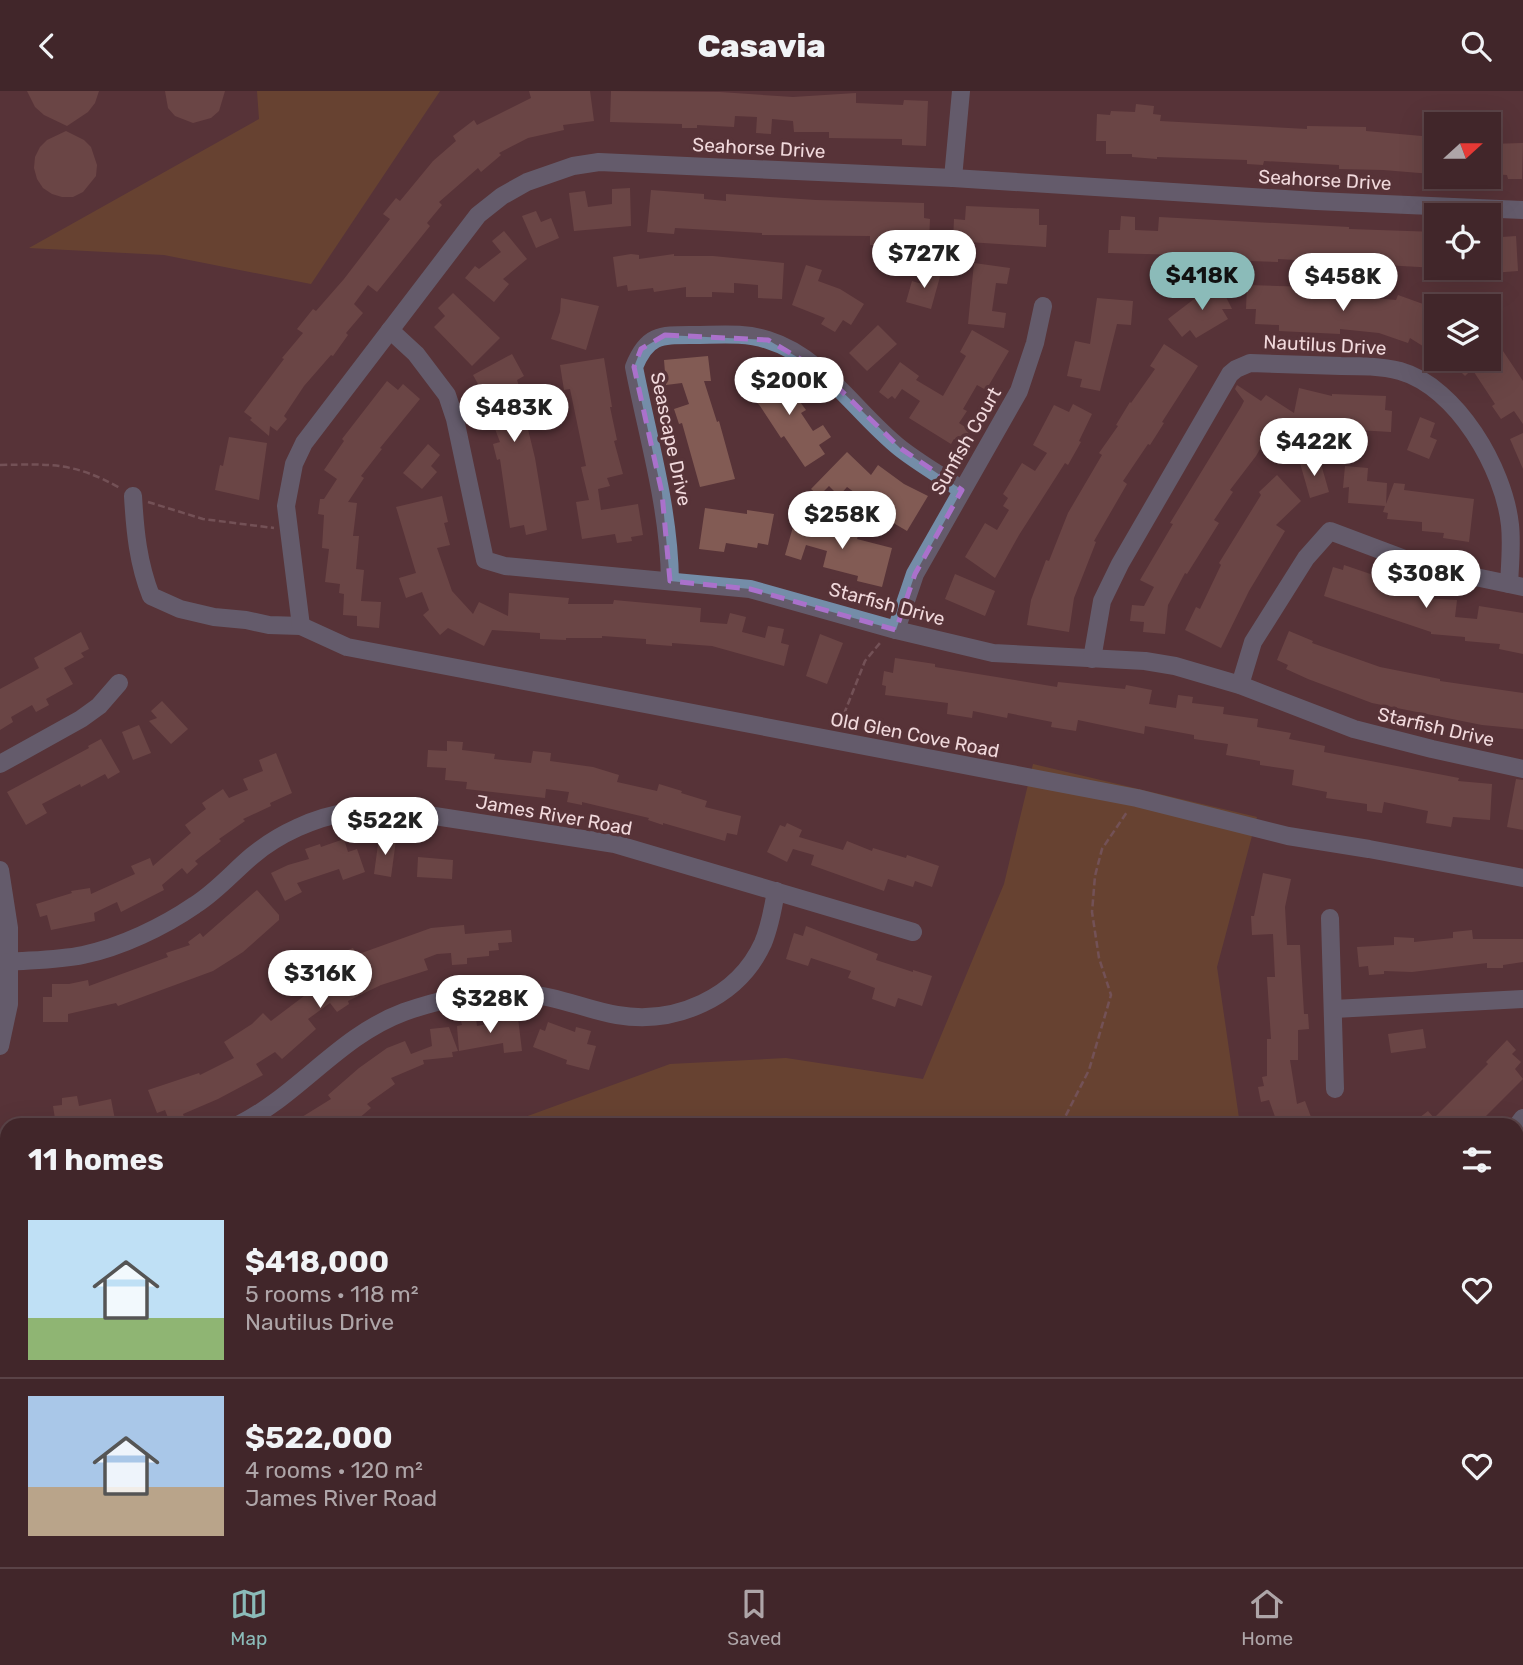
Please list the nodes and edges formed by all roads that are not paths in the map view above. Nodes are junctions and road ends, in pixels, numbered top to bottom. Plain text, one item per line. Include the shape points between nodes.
1 (961, 91) edge
2 (953, 179) junction
3 (1523, 210) edge
4 (1042, 306) dead end
5 (390, 330) junction
6 (962, 490) junction
7 (132, 496) road end
8 (670, 581) junction
9 (1516, 585) edge
10 (301, 626) junction
11 (896, 630) junction
12 (1092, 659) junction
13 (119, 683) dead end
14 (1240, 685) junction
15 (0, 764) edge
16 (1523, 769) edge
17 (0, 870) edge
18 (1523, 878) edge
19 (776, 891) junction
20 (1330, 919) dead end
21 (913, 932) dead end
22 (8, 962) junction
23 (1523, 999) edge
24 (1334, 1009) junction
25 (0, 1046) edge
26 (1335, 1089) dead end
27 (252, 1118) edge

1 - 2 street
2 - 3 street, Seahorse Drive
2 - 5 street, Seahorse Drive via 599,162 573,166 527,182 478,215
4 - 6 street, Sunfish Court via 1020,391
5 - 8 street, Starfish Drive via 416,354 447,395 485,561
5 - 10 street, Seahorse Drive via 304,443 294,464 288,488 288,530
6 - 8 street, Seascape Drive via 900,448 821,371 791,349 744,335 665,335 641,349 634,367 662,493
6 - 11 street, Sunfish Court via 915,574
7 - 10 street via 136,544 151,596 214,617
8 - 11 street, Starfish Drive via 750,589
9 - 12 street, Nautilus Drive via 1510,526 1498,483 1482,445 1438,392 1418,377 1385,367 1250,363 1230,374 1120,564 1102,601
9 - 14 street via 1423,566 1330,531 1306,558 1253,642
10 - 18 street, Old Glen Cove Road via 347,647 1137,797 1288,836
11 - 12 street, Starfish Drive via 993,653
12 - 14 street, Starfish Drive via 1175,666
13 - 15 street via 80,719
14 - 16 street, Starfish Drive via 1354,729
17 - 22 street via 9,928
19 - 21 street, James River Road
19 - 22 street, James River Road via 615,844 402,811 357,811 277,837 194,906 111,948
19 - 27 street via 770,923 750,965 736,982 695,1006 642,1017 527,993 442,1001 402,1013 347,1042
20 - 24 street
22 - 25 street via 9,1004
23 - 24 street
24 - 26 street

